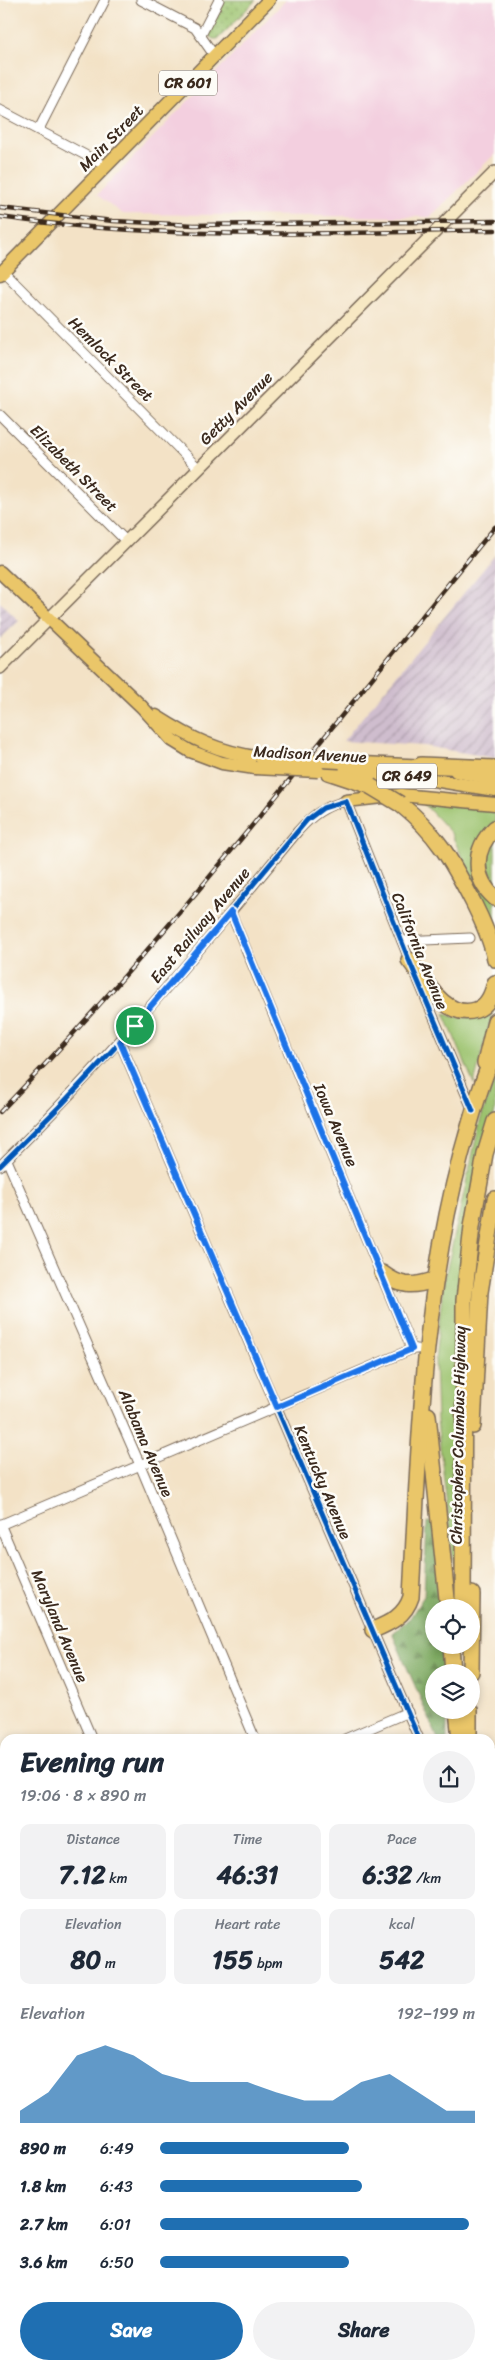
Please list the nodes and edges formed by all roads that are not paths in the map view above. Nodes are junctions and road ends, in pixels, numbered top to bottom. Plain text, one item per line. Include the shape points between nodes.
1 (105, 0) edge
2 (141, 0) edge
3 (219, 0) edge
4 (269, 0) edge
5 (201, 35) junction
6 (214, 55) junction
7 (0, 110) edge
8 (39, 129) junction
9 (106, 166) junction
10 (495, 172) edge
11 (1, 273) edge
12 (0, 415) edge
13 (199, 469) junction
14 (126, 541) junction
15 (0, 572) edge
16 (48, 620) junction
17 (0, 668) edge
18 (258, 763) junction
19 (421, 765) junction
20 (495, 768) edge
21 (323, 771) junction
22 (495, 779) edge
23 (495, 790) edge
24 (346, 801) junction
25 (495, 804) edge
26 (495, 828) edge
27 (495, 898) edge
28 (231, 912) junction
29 (470, 938) dead end
30 (402, 941) junction
31 (495, 959) edge
32 (409, 960) junction
33 (495, 983) edge
34 (495, 1021) edge
35 (120, 1042) junction
36 (495, 1051) edge
37 (481, 1089) junction
38 (473, 1110) junction
39 (495, 1121) edge
40 (3, 1163) edge
41 (495, 1199) edge
42 (382, 1273) junction
43 (434, 1280) junction
44 (418, 1349) junction
45 (423, 1371) junction
46 (277, 1407) junction
47 (140, 1465) junction
48 (0, 1525) edge
49 (447, 1599) edge
50 (463, 1599) edge
51 (472, 1599) edge
52 (373, 1630) junction
53 (408, 1712) junction
54 (458, 1719) edge
55 (470, 1719) edge
56 (90, 1734) edge
57 (253, 1734) edge
58 (357, 1734) edge
59 (417, 1734) edge
60 (459, 1734) edge
61 (469, 1734) edge

1 - 8 street
2 - 5 street via 190,25
3 - 5 street
4 - 6 main road, Main Street / CR 601
5 - 6 street
6 - 9 main road, Main Street / CR 601
7 - 8 street
8 - 9 street
9 - 11 main road, Main Street / CR 601
10 - 13 main road, Getty Avenue
11 - 13 street, Hemlock Street
12 - 14 street, Elizabeth Street
13 - 14 main road, Getty Avenue
14 - 16 main road, Getty Avenue
15 - 16 main road, Madison Avenue / CR 649
16 - 17 main road, Getty Avenue
16 - 18 main road, Madison Avenue / CR 649 via 142,706 172,740 222,763
18 - 19 main road, Madison Avenue / CR 649, bridge
18 - 21 main road, Madison Avenue / CR 649, bridge
19 - 20 highway
19 - 22 main road, Madison Avenue / CR 649
21 - 23 main road, Madison Avenue / CR 649 via 415,777
21 - 31 highway, bridge via 370,786 400,804 426,826 445,849 478,913
24 - 25 main road via 402,795
24 - 28 street, East Railway Avenue via 314,814
24 - 30 street, California Avenue
26 - 27 highway via 482,844 478,858 484,886
28 - 35 street, East Railway Avenue
28 - 42 street, Iowa Avenue
29 - 30 street
30 - 32 street, California Avenue
32 - 33 highway via 445,1004 460,1012 483,1007 493,993
32 - 38 street, California Avenue
34 - 37 highway
35 - 40 street, East Railway Avenue
35 - 46 street, Kentucky Avenue
36 - 37 highway
37 - 38 highway
38 - 43 highway via 455,1177
39 - 50 highway via 472,1226 464,1300
40 - 47 street, Alabama Avenue
41 - 51 highway, Christopher Columbus Highway via 480,1292 475,1358
42 - 43 highway via 396,1284
42 - 44 street, Iowa Avenue
43 - 44 highway
44 - 45 highway
44 - 46 street
45 - 49 highway
45 - 52 highway via 411,1597 405,1611
46 - 47 street
46 - 52 street, Kentucky Avenue
47 - 48 street
47 - 57 street, Alabama Avenue
48 - 56 street, Maryland Avenue
52 - 53 street, Kentucky Avenue
53 - 58 street
53 - 59 street, Kentucky Avenue
54 - 60 highway
55 - 61 highway

